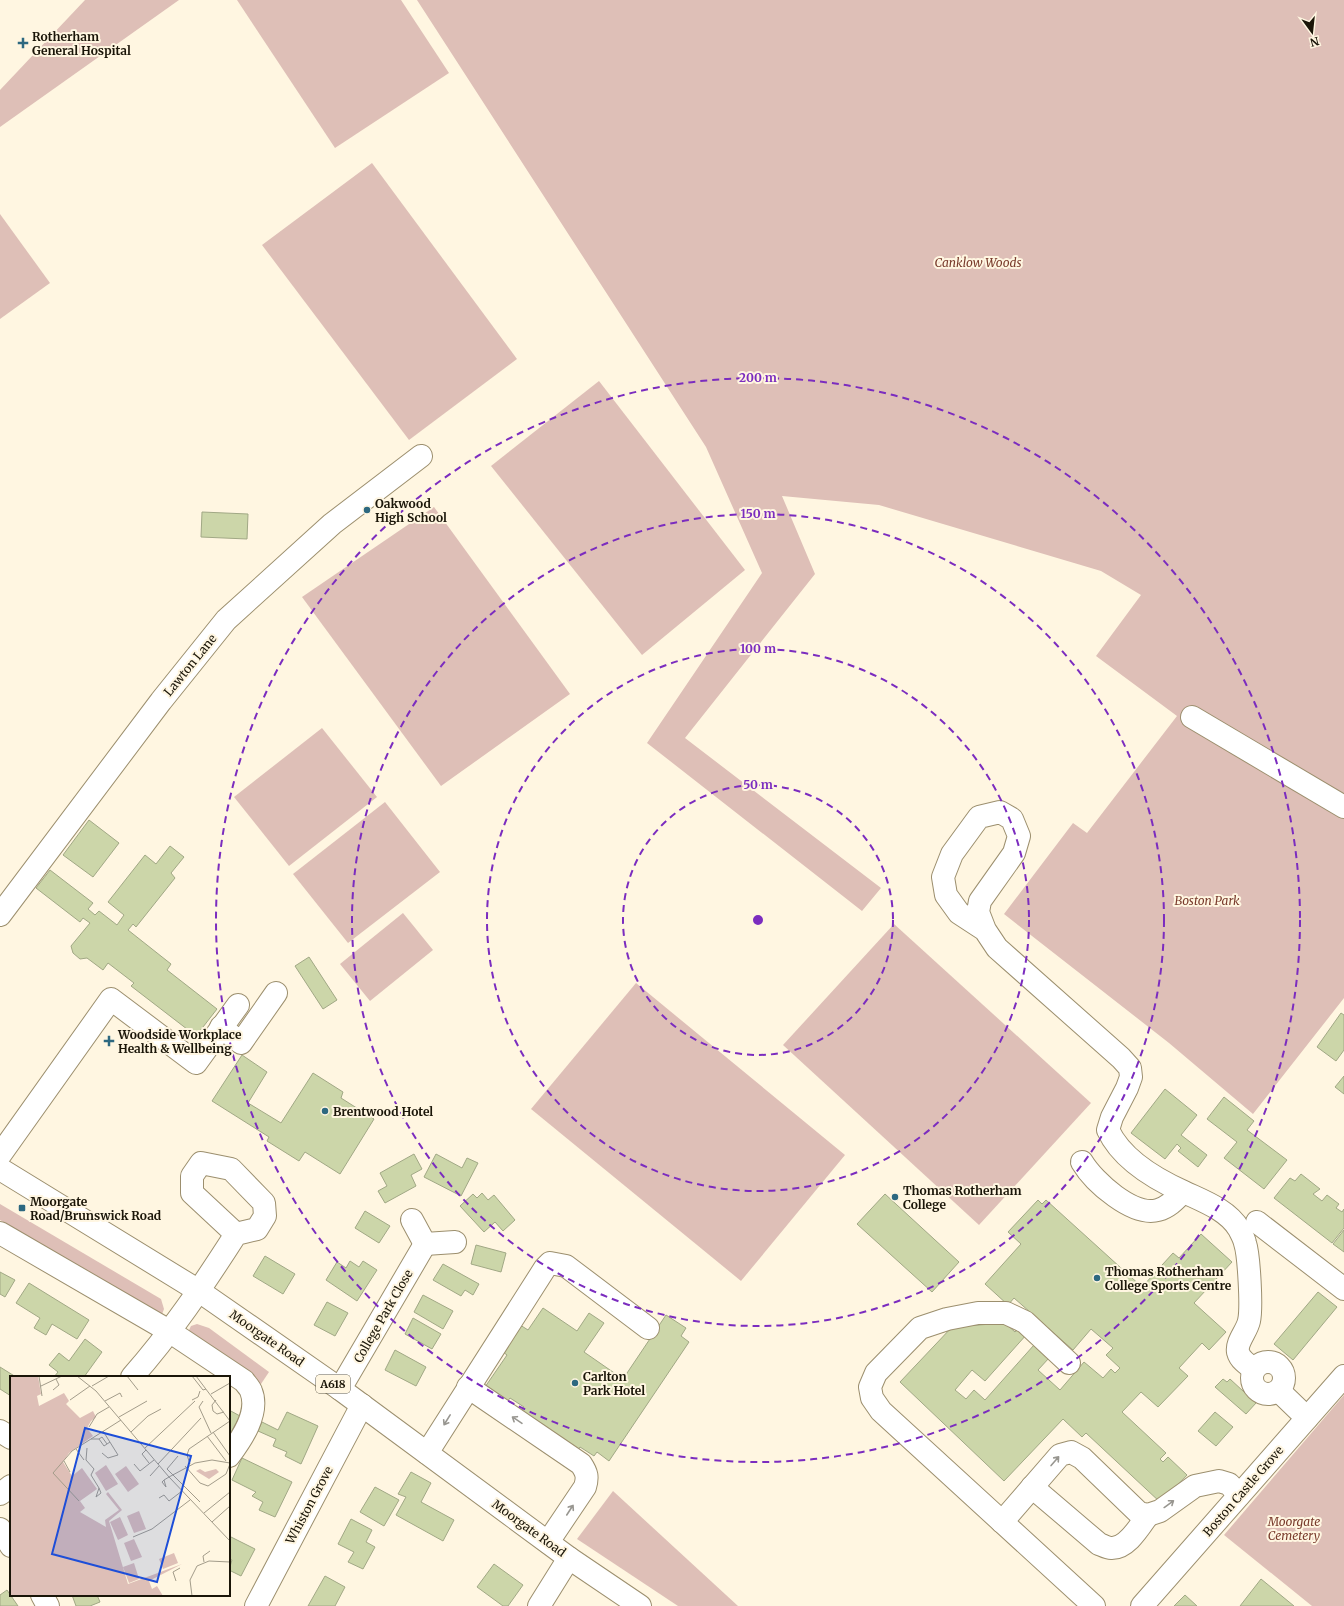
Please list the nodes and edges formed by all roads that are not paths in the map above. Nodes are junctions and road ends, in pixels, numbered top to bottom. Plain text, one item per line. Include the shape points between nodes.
1 (421, 456) dead end
2 (1192, 717) dead end
3 (1344, 807) edge
4 (0, 915) edge
5 (985, 930) junction
6 (276, 993) dead end
7 (238, 1004) dead end
8 (221, 1027) junction
9 (0, 1155) edge
10 (1082, 1162) dead end
11 (0, 1169) edge
12 (1183, 1192) junction
13 (412, 1220) dead end
14 (1257, 1222) dead end
15 (0, 1233) edge
16 (236, 1234) dead end
17 (455, 1242) dead end
18 (425, 1244) junction
19 (1344, 1289) edge
20 (199, 1291) junction
21 (648, 1328) dead end
22 (169, 1331) junction
23 (1069, 1362) dead end
24 (133, 1376) edge
25 (1344, 1376) edge
26 (468, 1386) junction
27 (340, 1389) junction
28 (362, 1405) junction
29 (1307, 1418) junction
30 (0, 1431) edge
31 (10, 1437) edge
32 (427, 1452) junction
33 (230, 1455) edge
34 (10, 1487) edge
35 (1032, 1487) junction
36 (0, 1494) edge
37 (1239, 1495) junction
38 (1148, 1515) junction
39 (1002, 1522) junction
40 (0, 1529) edge
41 (548, 1542) junction
42 (10, 1544) edge
43 (569, 1558) junction
44 (43, 1596) edge
45 (48, 1606) edge
46 (256, 1606) edge
47 (539, 1606) edge
48 (640, 1606) edge
49 (1094, 1606) edge
50 (1142, 1606) edge

1 - 4 street, Lawton Lane via 332,524 226,620 161,701
2 - 3 street
5 - 5 street via 978,912 980,901 1014,853 1019,836 1012,819 1000,812 979,817 952,854 943,877 946,895 959,912
5 - 12 street via 997,948 1130,1068 1131,1077 1108,1130 1114,1144 1134,1162 1164,1183
6 - 8 street via 241,1042
7 - 8 street
8 - 9 street via 196,1063 111,999
10 - 12 street via 1089,1174 1106,1190 1147,1211 1169,1206
11 - 20 street, Moorgate Road / A618
12 - 29 street via 1230,1217 1238,1227 1246,1243 1250,1294 1249,1321 1238,1344 1238,1352 1241,1359 1254,1369 1268,1362 1279,1366 1284,1375 1279,1391
13 - 18 street
14 - 19 street
15 - 22 street
16 - 20 street
17 - 18 street
18 - 27 street, College Park Close
20 - 22 street
20 - 27 street, Moorgate Road / A618
21 - 26 street via 566,1266 550,1263
22 - 24 street
22 - 33 street via 244,1381 252,1391 253,1402 249,1423
23 - 39 street via 1024,1322 1006,1313 978,1314 947,1319 920,1328 876,1373 870,1387 872,1398 881,1411
25 - 29 street, Boston Castle Grove
26 -> 32 street
41 -> 26 street via 585,1487 588,1479 586,1472 581,1464
27 - 28 street, Moorgate Road / A618
28 - 32 street, Moorgate Road / A618
28 - 46 street, Whiston Grove
29 - 37 street, Boston Castle Grove
30 - 31 street
32 - 41 street, Moorgate Road / A618
34 - 36 street
35 - 38 street via 1099,1544 1110,1548 1121,1546
35 -> 38 street via 1060,1455 1071,1452 1082,1458 1139,1514
35 - 39 street
38 -> 37 street via 1160,1511 1194,1486 1219,1481 1229,1484
37 - 50 street, Boston Castle Grove
39 - 49 street
40 - 42 street
41 - 43 street, Moorgate Road / A618
43 - 47 street
43 - 48 street, Moorgate Road / A618
44 - 45 street

